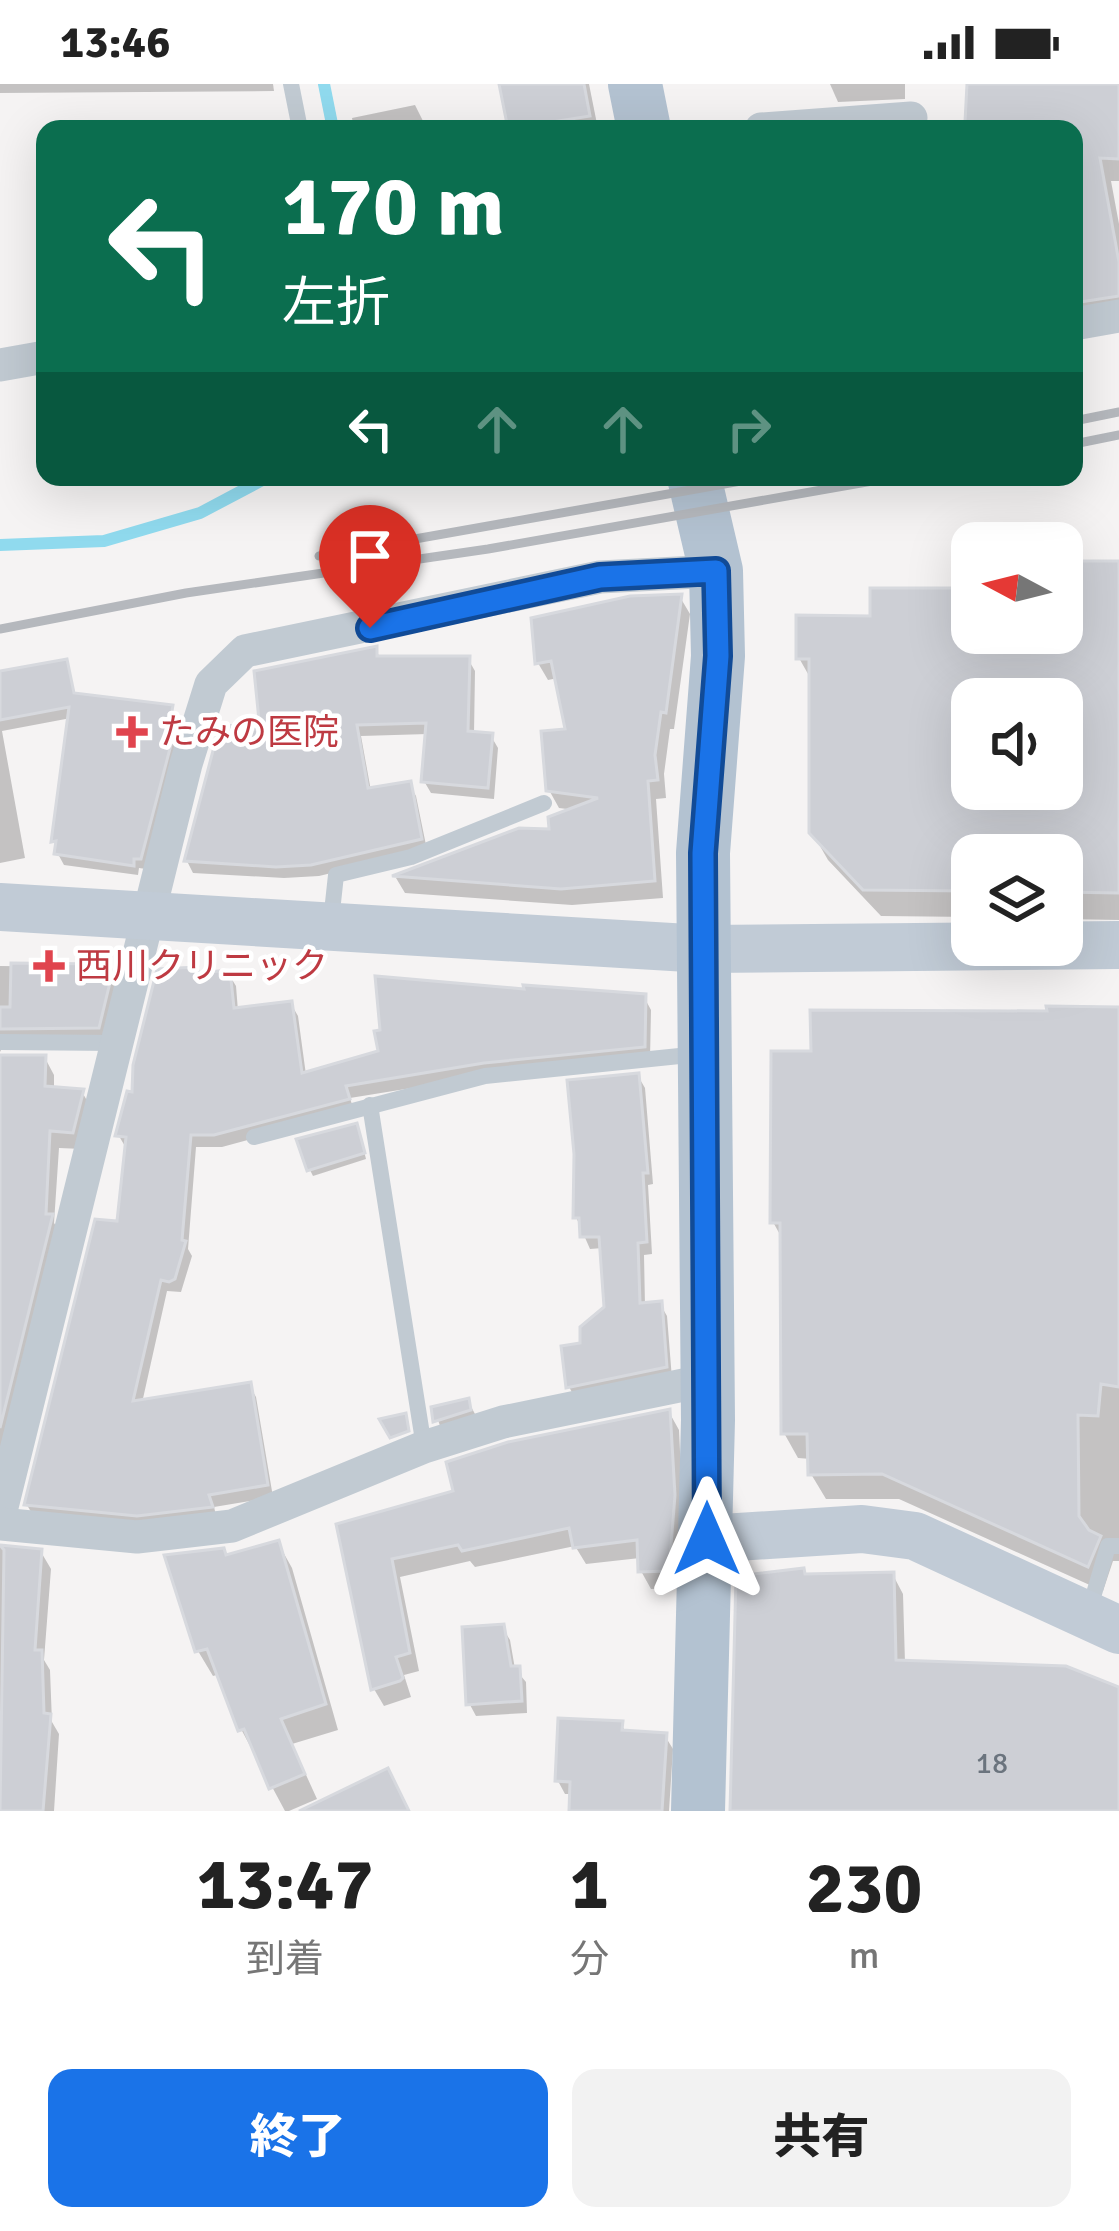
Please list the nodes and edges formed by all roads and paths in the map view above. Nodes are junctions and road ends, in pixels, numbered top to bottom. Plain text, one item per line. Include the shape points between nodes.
1 (291, 84) edge
2 (635, 84) edge
3 (913, 84) edge
4 (298, 120) edge
5 (642, 120) edge
6 (911, 120) edge
7 (1119, 316) edge
8 (1083, 322) edge
9 (36, 359) edge
10 (0, 365) edge
11 (696, 486) edge
12 (716, 571) junction
13 (544, 803) dead end
14 (0, 907) edge
15 (147, 914) junction
16 (331, 928) junction
17 (1119, 945) edge
18 (705, 949) junction
19 (0, 1042) edge
20 (116, 1043) junction
21 (706, 1053) junction
22 (370, 1106) junction
23 (254, 1137) dead end
24 (708, 1380) junction
25 (424, 1448) junction
26 (0, 1515) edge
27 (0, 1524) edge
28 (707, 1539) junction
29 (1119, 1546) edge
30 (1103, 1622) edge
31 (698, 1811) edge

1 - 4 lane
2 - 5 main road
3 - 6 street
7 - 8 street
9 - 10 street
11 - 12 main road
12 - 15 street via 600,577 245,651 212,684
12 - 18 main road
13 - 16 lane via 412,857 336,875
14 - 15 street
15 - 16 street
15 - 20 street
16 - 18 street
17 - 18 street
18 - 21 main road
19 - 20 lane
20 - 26 street
21 - 22 lane via 485,1076
21 - 24 main road
22 - 23 lane
22 - 25 lane
24 - 25 street
24 - 28 main road
25 - 27 street via 232,1526 137,1537
28 - 30 street via 862,1529 915,1536
28 - 31 main road
29 - 30 lane via 1108,1546

